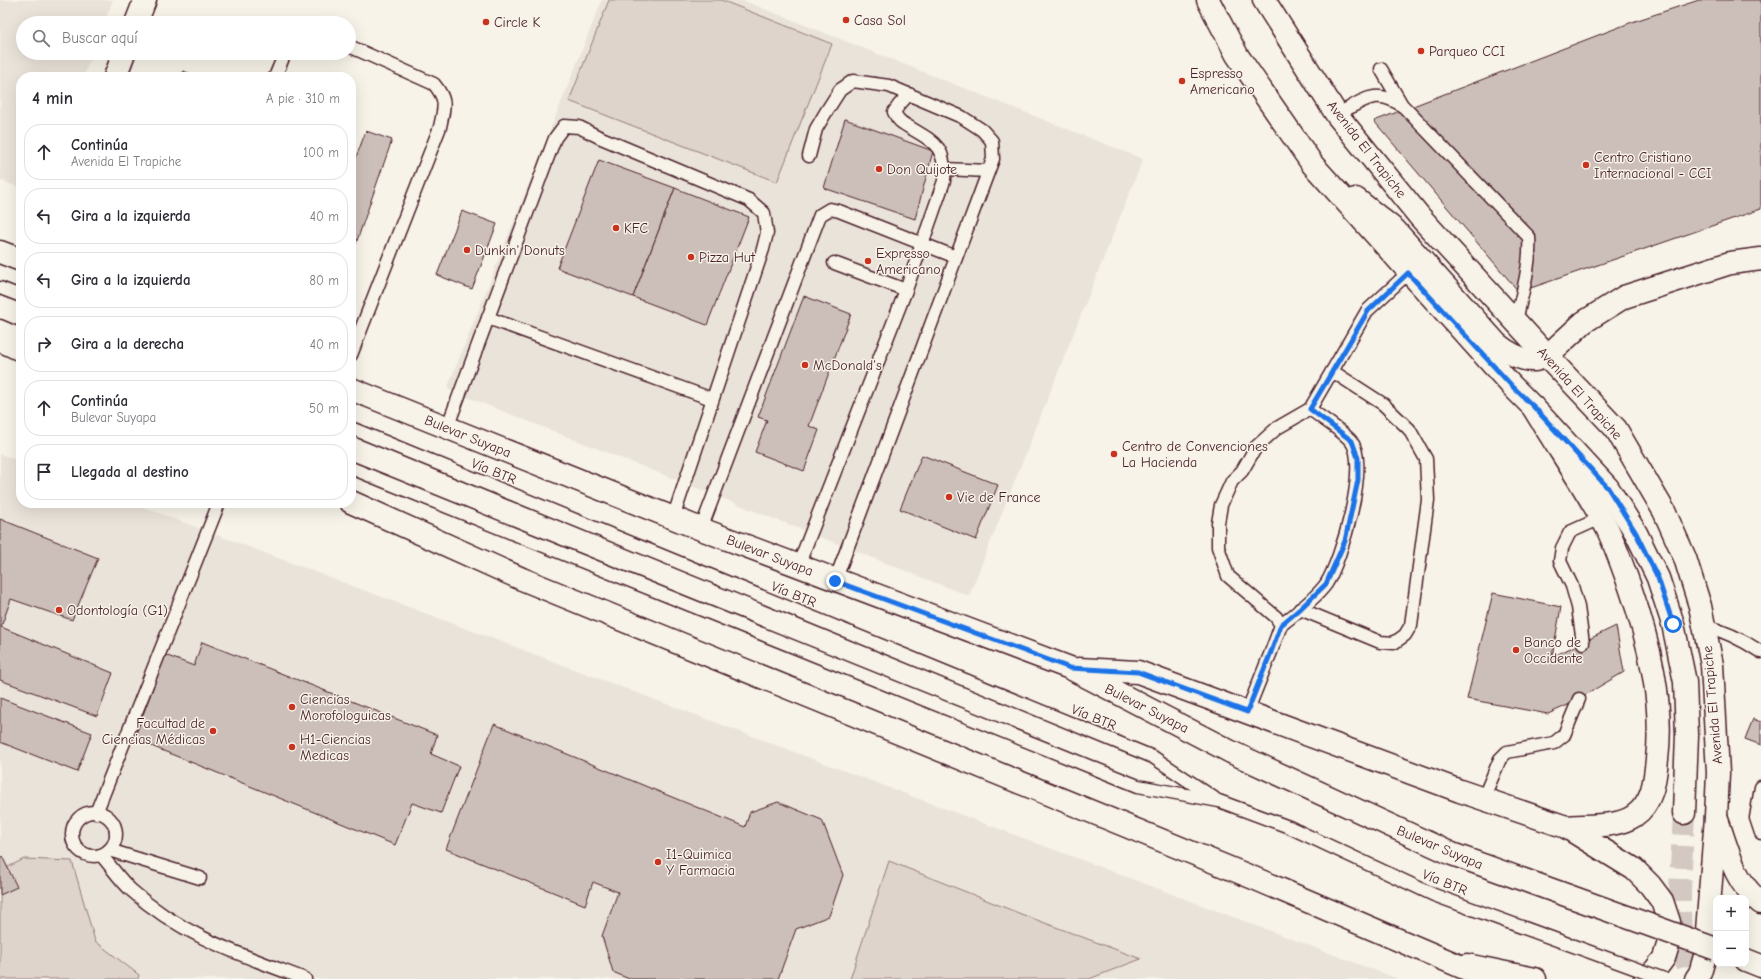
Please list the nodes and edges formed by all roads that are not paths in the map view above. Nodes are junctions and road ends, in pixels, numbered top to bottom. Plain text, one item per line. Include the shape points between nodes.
1 (145, 0) edge
2 (1208, 0) edge
3 (1264, 0) edge
4 (139, 16) edge
5 (356, 49) edge
6 (121, 60) edge
7 (282, 60) edge
8 (1381, 69) dead end
9 (117, 72) edge
10 (277, 72) edge
11 (909, 94) junction
12 (1404, 108) junction
13 (1337, 115) junction
14 (809, 156) dead end
15 (1312, 165) junction
16 (945, 169) junction
17 (988, 171) junction
18 (922, 244) junction
19 (0, 252) edge
20 (956, 257) junction
21 (16, 258) edge
22 (1761, 259) edge
23 (834, 263) dead end
24 (1408, 273) junction
25 (0, 288) edge
26 (906, 290) junction
27 (16, 294) edge
28 (488, 318) junction
29 (1516, 321) junction
30 (0, 326) edge
31 (16, 333) edge
32 (0, 340) edge
33 (356, 342) edge
34 (16, 348) edge
35 (1547, 356) junction
36 (1332, 371) junction
37 (356, 392) edge
38 (712, 399) junction
39 (1533, 406) junction
40 (1310, 409) junction
41 (447, 428) junction
42 (356, 430) edge
43 (356, 470) edge
44 (356, 504) edge
45 (217, 508) edge
46 (673, 518) junction
47 (1601, 518) junction
48 (701, 529) junction
49 (798, 566) junction
50 (835, 581) junction
51 (1300, 609) junction
52 (1281, 625) junction
53 (1704, 626) junction
54 (1583, 643) dead end
55 (1761, 652) edge
56 (1070, 668) junction
57 (1579, 699) dead end
58 (1247, 712) junction
59 (1761, 787) edge
60 (1482, 799) junction
61 (1219, 801) junction
62 (96, 812) junction
63 (1684, 813) tunnel mouth
64 (1716, 817) junction
65 (1566, 827) junction
66 (1761, 833) edge
67 (105, 852) junction
68 (200, 878) dead end
69 (1761, 903) edge
70 (1713, 948) edge
71 (1443, 960) junction
72 (1749, 961) edge
73 (1761, 966) edge
74 (305, 979) edge
75 (1490, 979) edge
76 (1535, 979) edge
77 (1645, 979) edge
78 (1664, 979) edge
79 (1696, 979) edge

1 - 4 main road
2 - 15 main road, Avenida El Trapiche via 1237,55
3 - 13 main road, Avenida El Trapiche
5 - 33 lane via 434,84 443,94 444,105 440,127
6 - 9 main road
7 - 10 lane
8 - 12 lane
11 - 14 lane via 889,86 852,81 840,90 826,112 816,130
11 - 16 lane via 898,104 894,112 898,120 939,147
11 - 17 lane via 962,117 982,130 992,141 993,159
12 - 13 lane via 1392,99 1381,96 1369,98
12 - 29 lane via 1528,237 1530,250
13 - 29 main road, Avenida El Trapiche via 1420,217
15 - 24 main road, Avenida El Trapiche
15 - 35 main road via 1395,230 1497,344 1511,355 1526,359 1534,360
16 - 17 lane
16 - 18 lane via 944,181
17 - 20 lane
18 - 20 lane
18 - 26 lane
18 - 48 lane via 840,211 830,209 820,215
19 - 21 main road
20 - 50 lane
22 - 35 main road via 1730,263 1624,297 1584,322
23 - 26 lane
24 - 36 lane via 1368,311
24 - 39 main road, Avenida El Trapiche
25 - 27 lane
26 - 49 lane
28 - 38 lane
28 - 38 lane via 555,138 564,126 579,127 749,200 764,213 767,233 763,249
28 - 41 lane
29 - 35 main road, Avenida El Trapiche
30 - 31 lane
32 - 34 main road
35 - 53 main road, Avenida El Trapiche via 1616,429 1664,511 1685,558
36 - 40 lane
36 - 51 lane via 1383,404 1409,429 1426,459 1427,508 1411,625 1405,635 1394,643 1380,642
37 - 41 main road, Bulevar Suyapa
38 - 46 lane
39 - 47 main road
39 - 63 main road, Avenida El Trapiche via 1608,488 1636,533 1658,578 1673,624 1685,682 1687,735
40 - 51 lane via 1352,441 1358,458 1358,480 1345,541 1326,584
40 - 52 lane via 1277,428 1256,447 1242,471 1232,481 1221,505 1218,523 1218,547 1228,576 1276,617
41 - 46 main road, Bulevar Suyapa
42 - 61 lane, Vía BTR via 1153,757
43 - 61 lane, Vía BTR via 1138,786
44 - 71 main road via 522,579 1256,879
45 - 62 lane
46 - 48 main road, Bulevar Suyapa
47 - 54 lane via 1570,532 1562,548 1560,562 1572,586 1578,607
47 - 65 main road via 1625,572 1642,622 1653,672 1660,736 1654,786 1646,804 1634,816 1616,823
48 - 49 main road, Bulevar Suyapa
49 - 50 main road, Bulevar Suyapa
50 - 56 main road, Bulevar Suyapa
51 - 52 lane
52 - 58 lane
53 - 55 lane via 1721,630
53 - 64 main road, Avenida El Trapiche via 1712,672 1718,773
56 - 58 main road via 1138,672
56 - 70 main road, Bulevar Suyapa, bridge via 1231,752 1452,854
57 - 60 lane via 1564,735 1554,743 1507,752 1500,759
58 - 60 main road
59 - 66 lane via 1756,818
60 - 65 main road
61 - 78 lane, Vía BTR, bridge via 1289,827 1434,895
62 - 67 lane via 105,815 112,822 116,832 114,841
62 - 67 lane via 78,819 73,827 72,837 75,846 82,853 91,856
64 - 69 main road via 1737,875 1749,894
64 - 79 main road, Avenida El Trapiche via 1705,956
65 - 77 main road via 1634,870 1650,885 1662,902 1669,922 1669,942 1664,958 1656,970
67 - 68 lane
67 - 74 lane via 130,889 191,933
71 - 75 main road
71 - 76 main road
72 - 73 main road

